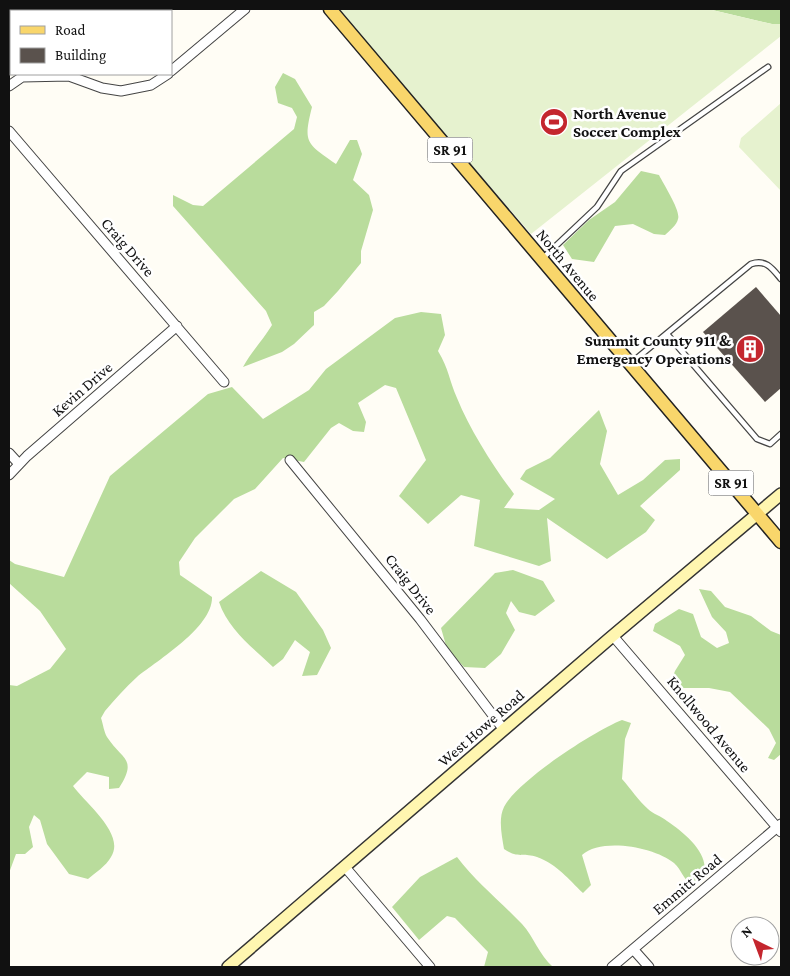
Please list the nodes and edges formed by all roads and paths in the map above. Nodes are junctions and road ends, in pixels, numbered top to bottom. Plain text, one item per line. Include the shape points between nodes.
1 (245, 9) edge
2 (330, 9) edge
3 (768, 67) dead end
4 (172, 70) edge
5 (166, 75) edge
6 (9, 86) edge
7 (9, 131) edge
8 (542, 259) junction
9 (781, 279) edge
10 (176, 326) junction
11 (667, 334) junction
12 (630, 364) junction
13 (224, 382) dead end
14 (781, 434) edge
15 (9, 453) edge
16 (290, 460) dead end
17 (19, 464) junction
18 (9, 475) edge
19 (781, 494) edge
20 (757, 515) junction
21 (781, 542) edge
22 (613, 636) junction
23 (504, 730) junction
24 (780, 828) edge
25 (345, 868) junction
26 (634, 949) junction
27 (228, 967) edge
28 (430, 967) edge
29 (612, 967) edge
30 (649, 967) edge

1 - 4 street
2 - 8 main road, North Avenue / SR 91
3 - 8 lane via 621,171 597,208
5 - 6 street via 151,85 121,91 69,76 22,77
7 - 10 street, Craig Drive
8 - 12 main road, North Avenue / SR 91
9 - 11 lane via 768,264 760,261 751,264
10 - 13 street, Craig Drive
10 - 17 street, Kevin Drive
11 - 12 lane
11 - 14 lane via 757,439 770,444
12 - 20 main road, North Avenue / SR 91
15 - 17 street
16 - 23 street, Craig Drive via 420,619
17 - 18 street, Kevin Drive
19 - 20 main road, West Howe Road
20 - 21 main road, North Avenue / SR 91
20 - 22 main road, West Howe Road
22 - 23 main road, West Howe Road
22 - 24 street, Knollwood Avenue
23 - 25 main road, West Howe Road
24 - 26 street, Emmitt Road
25 - 27 main road, West Howe Road
25 - 28 street
26 - 29 street, Emmitt Road
26 - 30 street

